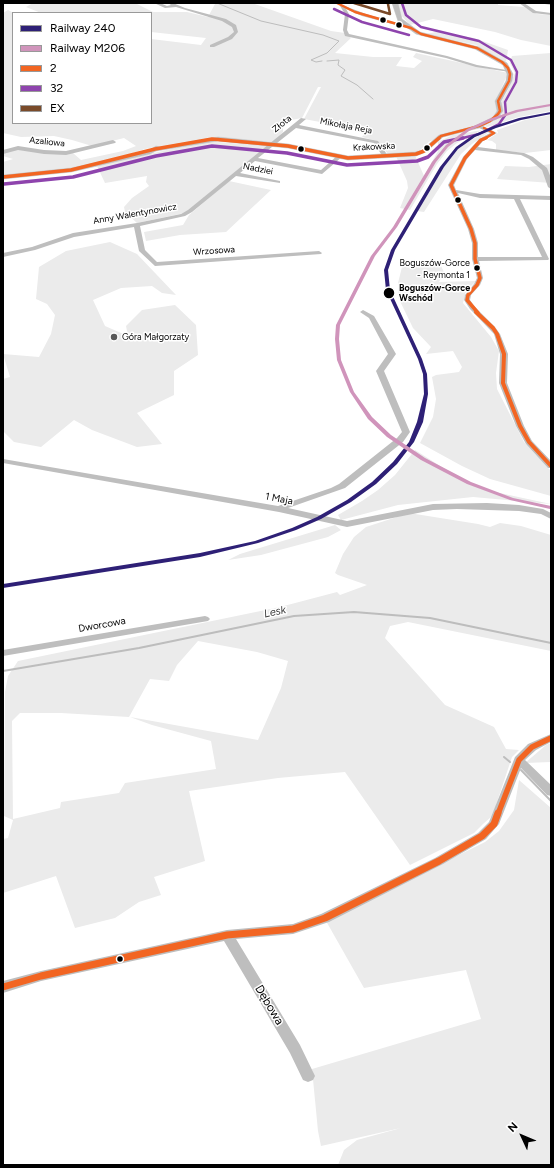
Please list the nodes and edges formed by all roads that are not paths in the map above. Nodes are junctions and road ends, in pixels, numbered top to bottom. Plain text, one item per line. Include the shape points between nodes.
1 (156, 3) edge
2 (170, 3) edge
3 (337, 3) edge
4 (395, 3) edge
5 (521, 3) edge
6 (175, 6) junction
7 (342, 6) junction
8 (551, 14) edge
9 (363, 15) junction
10 (347, 16) junction
11 (398, 22) junction
12 (212, 46) dead end
13 (510, 71) junction
14 (303, 119) dead end
15 (295, 126) junction
16 (481, 127) junction
17 (113, 142) dead end
18 (273, 144) junction
19 (474, 148) junction
20 (3, 152) edge
21 (340, 156) junction
22 (387, 156) junction
23 (254, 159) junction
24 (235, 174) junction
25 (3, 178) edge
26 (278, 182) dead end
27 (551, 187) edge
28 (454, 191) junction
29 (516, 197) junction
30 (551, 198) edge
31 (137, 225) junction
32 (551, 251) edge
33 (544, 252) junction
34 (319, 253) dead end
35 (3, 256) edge
36 (475, 259) junction
37 (363, 312) dead end
38 (3, 461) edge
39 (551, 466) edge
40 (298, 501) junction
41 (279, 509) junction
42 (299, 514) junction
43 (551, 516) edge
44 (205, 619) dead end
45 (3, 653) edge
46 (551, 738) edge
47 (519, 760) junction
48 (551, 792) edge
49 (227, 935) junction
50 (3, 987) edge
51 (308, 1076) dead end

1 - 6 street via 167,7
2 - 6 street
3 - 7 street
4 - 11 main road
5 - 8 street via 535,12
6 - 12 street via 224,20 235,28 236,32 230,38
7 - 9 street
7 - 10 street
9 - 10 street
9 - 11 street
10 - 13 street via 347,35 482,67
11 - 13 main road via 423,34 483,50 502,62
13 - 16 main road, Krakowska via 498,101 500,111 495,118
14 - 15 street, Złota
15 - 18 street, Złota
15 - 22 street, Mikołaja Reja via 376,142
16 - 19 street via 494,133 481,140
16 - 22 main road, Krakowska via 441,136 424,151 416,154
17 - 20 street, Azaliowa via 66,153 18,148
18 - 21 main road, Krakowska
18 - 23 street, Anny Walentynowicz
18 - 25 main road, Krakowska via 212,139 153,149 71,170
19 - 27 street via 522,154 531,158 545,169
19 - 28 street via 465,158 455,177 451,186
21 - 22 main road, Krakowska
21 - 23 street via 322,172
23 - 24 street, Anny Walentynowicz
24 - 26 street, Nadziei
24 - 31 street, Anny Walentynowicz via 190,211 176,217
28 - 29 street via 480,196
28 - 36 street via 471,230 475,243
29 - 30 street
29 - 33 street
31 - 34 street, Wrzosowa via 142,252 155,264
31 - 35 street, Anny Walentynowicz via 73,235
32 - 33 street
33 - 36 street via 546,259
36 - 39 street via 480,278 467,300 497,334 504,354 503,383 520,426 529,442
37 - 40 street via 372,317 392,354 380,371 406,432 400,440 342,486
38 - 41 street, 1 Maja
40 - 41 street
40 - 42 street
41 - 42 street, 1 Maja
42 - 43 street, 1 Maja via 348,524 433,508 487,506 534,510
44 - 45 street, Dworcowa
46 - 47 street via 532,747
47 - 48 street
47 - 49 street via 494,824 482,836 325,918 293,929
49 - 50 street via 41,976
49 - 51 street, Dębowa via 295,1049

